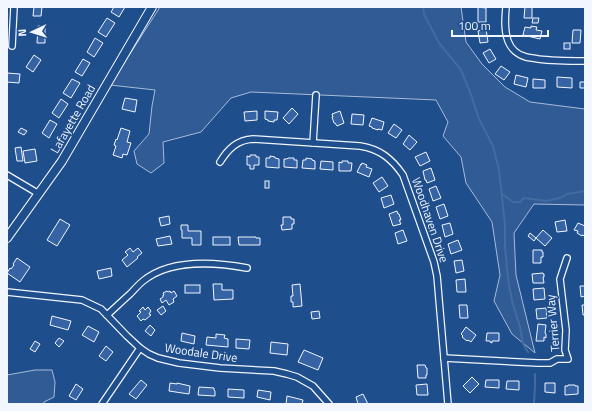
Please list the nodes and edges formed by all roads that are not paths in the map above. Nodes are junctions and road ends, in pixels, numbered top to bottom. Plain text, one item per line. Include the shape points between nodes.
1 (14, 7) edge
2 (152, 7) edge
3 (506, 7) edge
4 (12, 46) dead end
5 (585, 61) edge
6 (316, 96) dead end
7 (313, 143) junction
8 (220, 162) dead end
9 (7, 175) edge
10 (39, 194) junction
11 (7, 238) edge
12 (567, 258) dead end
13 (247, 268) dead end
14 (7, 292) edge
15 (107, 316) junction
16 (140, 348) junction
17 (444, 358) junction
18 (102, 404) edge
19 (329, 404) edge
20 (448, 404) edge

1 - 4 street
2 - 10 main road, Lafayette Road via 62,161
3 - 5 street via 507,39 519,54 546,60
6 - 7 street
7 - 8 street, Woodhaven Drive via 246,139 232,146
7 - 17 street, Woodhaven Drive via 370,148 389,158 403,175 434,262
9 - 10 street
10 - 11 main road, Lafayette Road
12 - 17 street, Terrier Way via 560,279 566,330 565,350 568,359 538,364
13 - 15 street via 232,265 173,266 143,280
14 - 15 street, Woodale Drive via 82,300 101,309
15 - 16 street, Woodale Drive
16 - 18 street
16 - 19 street, Woodale Drive via 158,358 179,363 288,374 313,386
17 - 20 street, Woodhaven Drive

